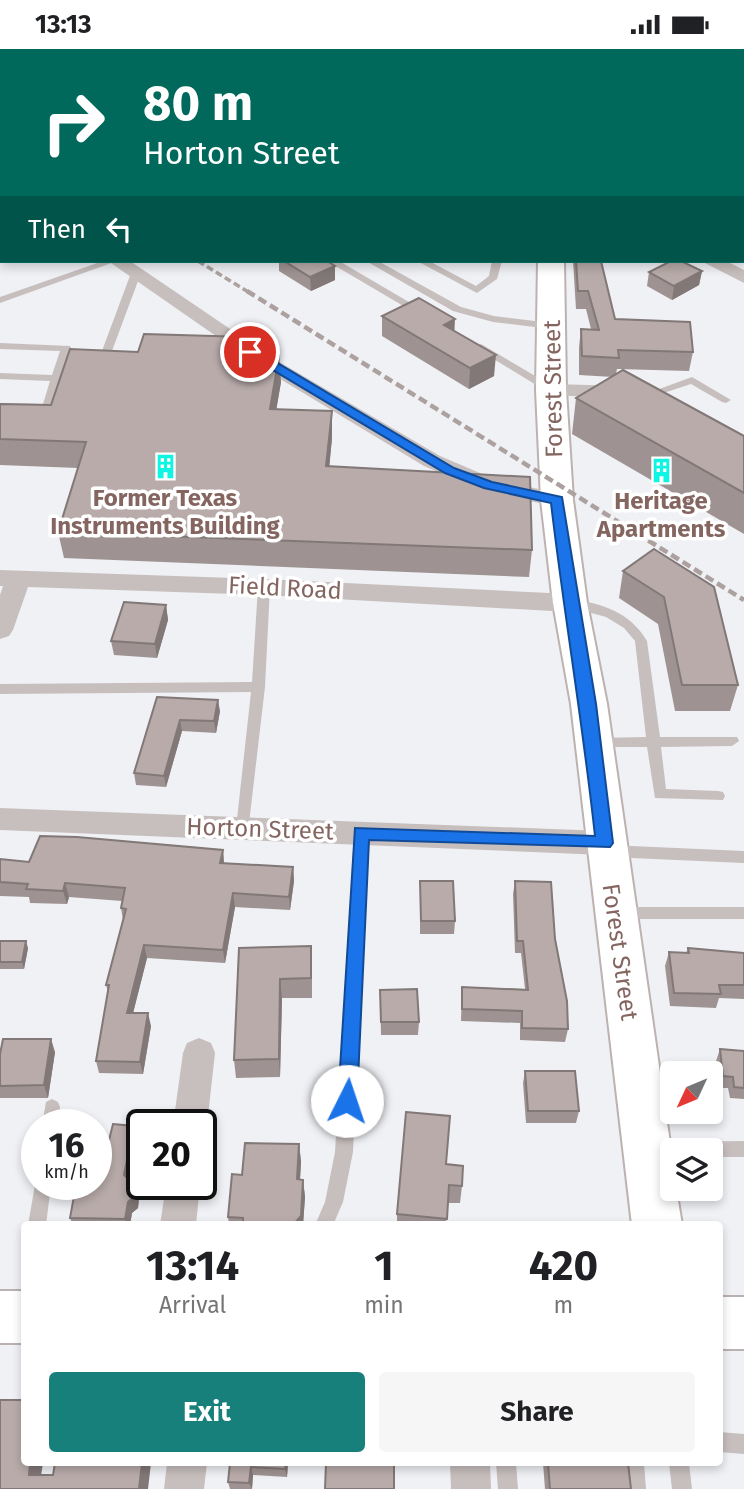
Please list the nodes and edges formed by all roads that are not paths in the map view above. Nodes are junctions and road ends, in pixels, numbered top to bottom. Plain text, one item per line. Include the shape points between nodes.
1 (106, 263) edge
2 (335, 263) edge
3 (375, 263) edge
4 (426, 263) edge
5 (497, 263) edge
6 (551, 263) edge
7 (715, 263) edge
8 (127, 267) edge
9 (744, 277) edge
10 (0, 300) edge
11 (431, 318) edge
12 (551, 327) junction
13 (466, 338) edge
14 (0, 346) edge
15 (100, 368) edge
16 (0, 376) edge
17 (56, 378) junction
18 (551, 390) junction
19 (640, 397) junction
20 (726, 400) dead end
21 (0, 406) edge
22 (664, 410) edge
23 (557, 500) junction
24 (9, 579) edge
25 (264, 587) junction
26 (570, 603) junction
27 (0, 630) edge
28 (258, 687) junction
29 (0, 689) edge
30 (732, 741) dead end
31 (654, 742) junction
32 (593, 743) junction
33 (718, 796) dead end
34 (0, 819) edge
35 (243, 828) junction
36 (361, 833) junction
37 (605, 847) junction
38 (744, 857) edge
39 (615, 913) junction
40 (744, 913) edge
41 (199, 1053) dead end
42 (192, 1109) edge
43 (744, 1149) edge
44 (646, 1150) junction
45 (40, 1200) edge
46 (181, 1200) edge
47 (38, 1221) edge
48 (178, 1221) edge
49 (326, 1221) edge
50 (656, 1221) edge
51 (0, 1317) edge
52 (21, 1317) edge
53 (723, 1323) edge
54 (744, 1323) edge
55 (723, 1442) edge
56 (744, 1444) edge
57 (187, 1466) edge
58 (470, 1466) edge
59 (506, 1466) edge
60 (634, 1466) edge
61 (679, 1466) edge
62 (184, 1489) edge
63 (471, 1489) edge
64 (508, 1489) edge
65 (636, 1489) edge
66 (682, 1489) edge

1 - 10 lane
2 - 11 lane
3 - 12 lane via 457,309
4 - 5 lane via 477,289 494,277
6 - 12 main road, Forest Street
7 - 9 street
8 - 15 lane
8 - 23 street via 268,364 432,461 488,485
12 - 18 main road, Forest Street
13 - 18 lane
14 - 17 lane via 66,348
16 - 17 lane
17 - 21 lane via 47,407
18 - 19 street via 624,392
18 - 23 main road, Forest Street
19 - 20 lane via 692,380
19 - 22 street
23 - 26 main road, Forest Street
24 - 25 street, Field Road
24 - 27 street
25 - 26 street, Field Road
25 - 28 lane
26 - 31 lane via 605,610 637,632
26 - 32 main road, Forest Street
28 - 29 lane
28 - 35 lane
30 - 31 lane
31 - 32 lane
31 - 33 lane via 660,794
32 - 37 main road, Forest Street
34 - 35 street, Horton Street
35 - 36 street, Horton Street
36 - 37 street, Horton Street
36 - 49 lane via 344,1153
37 - 38 lane
37 - 39 main road, Forest Street
39 - 40 lane
39 - 44 main road, Forest Street
41 - 42 street
43 - 44 lane
44 - 50 main road, Forest Street
45 - 47 lane
46 - 48 street
51 - 52 main road
53 - 54 main road
55 - 56 lane
57 - 62 street
58 - 63 street
59 - 64 lane
60 - 65 lane
61 - 66 lane

